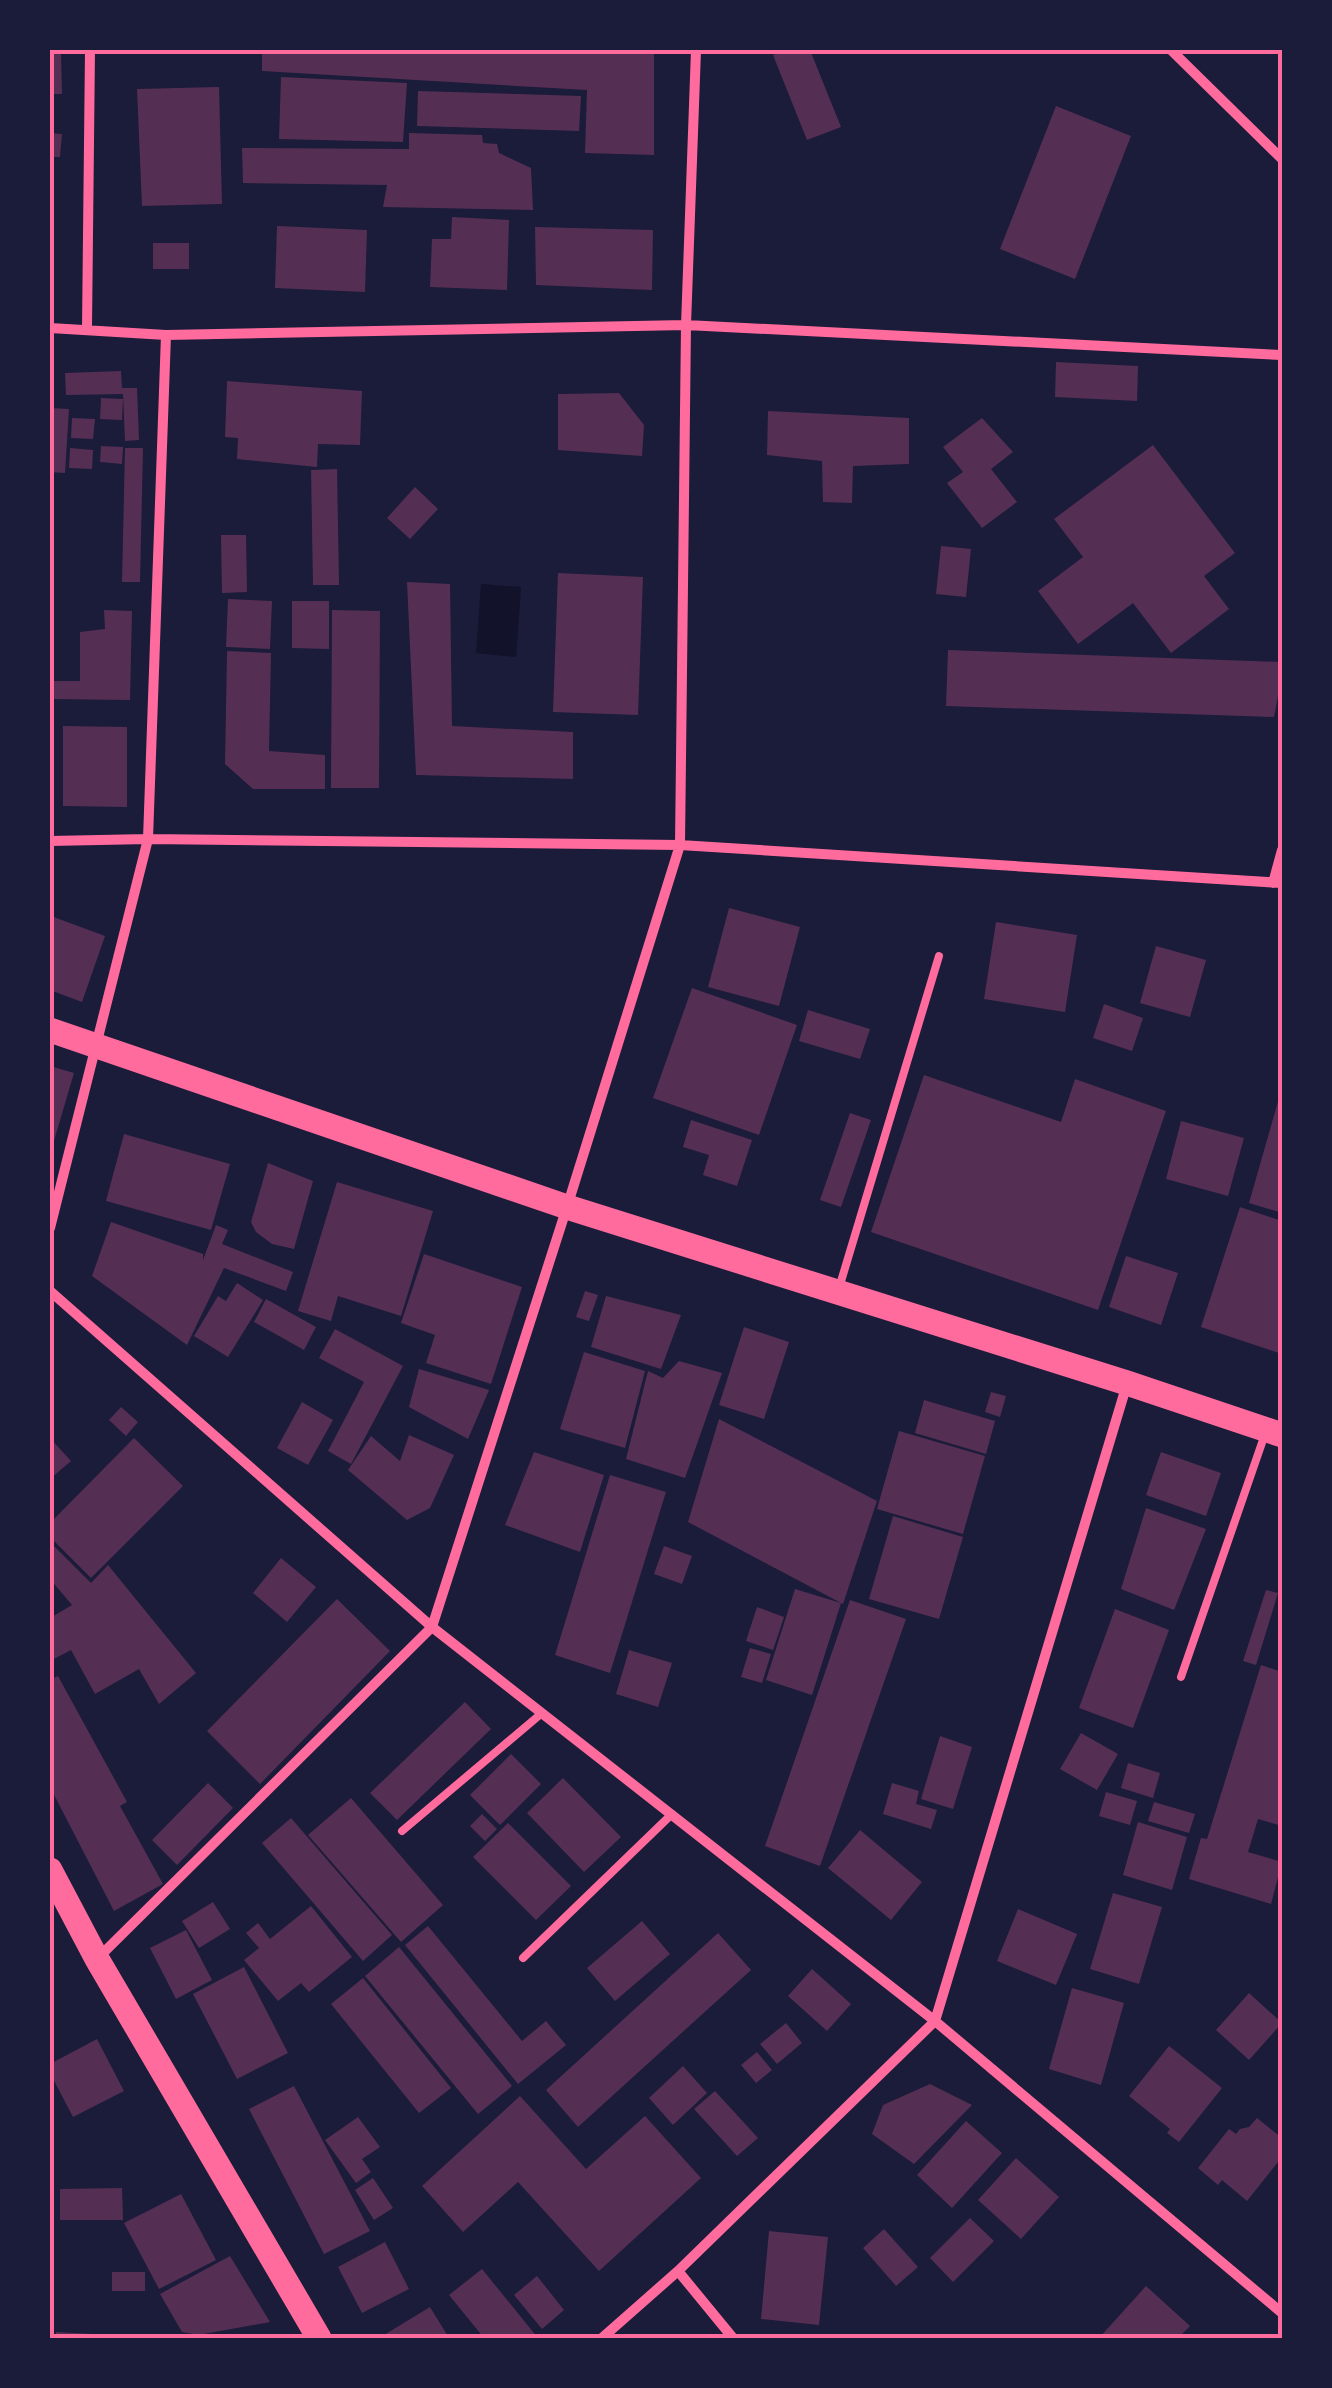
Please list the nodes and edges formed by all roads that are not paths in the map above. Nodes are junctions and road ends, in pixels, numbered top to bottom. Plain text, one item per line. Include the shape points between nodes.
1 (90, 50) edge
2 (696, 50) edge
3 (1171, 50) edge
4 (1282, 159) edge
5 (686, 326) junction
6 (50, 328) edge
7 (87, 328) junction
8 (166, 334) junction
9 (1282, 354) edge
10 (148, 838) junction
11 (50, 841) edge
12 (680, 845) junction
13 (1282, 850) edge
14 (1277, 883) edge
15 (940, 956) dead end
16 (50, 1030) edge
17 (96, 1044) junction
18 (567, 1207) junction
19 (50, 1228) edge
20 (50, 1291) edge
21 (838, 1292) junction
22 (1127, 1383) junction
23 (1274, 1433) edge
24 (432, 1627) junction
25 (1181, 1677) dead end
26 (542, 1712) junction
27 (672, 1814) junction
28 (402, 1832) dead end
29 (50, 1870) edge
30 (97, 1958) junction
31 (522, 1958) dead end
32 (935, 2021) junction
33 (678, 2270) junction
34 (1282, 2313) edge
35 (319, 2338) edge
36 (602, 2338) edge
37 (733, 2338) edge

1 - 7 street
2 - 5 street
3 - 4 street
5 - 8 street
5 - 9 street
5 - 12 street
6 - 7 street
7 - 8 street
8 - 10 street
10 - 11 street
10 - 12 street
10 - 17 street
12 - 14 street
12 - 18 street
13 - 14 street
15 - 21 lane
16 - 17 main road
17 - 18 main road
17 - 19 street
18 - 21 main road
18 - 24 street
20 - 24 street
21 - 22 main road
22 - 23 main road
22 - 32 street
23 - 25 lane
24 - 26 street
24 - 30 street
26 - 27 street
26 - 28 lane
27 - 31 lane
27 - 32 street
29 - 30 main road
30 - 35 main road
32 - 33 street
32 - 34 street
33 - 36 street
33 - 37 street

